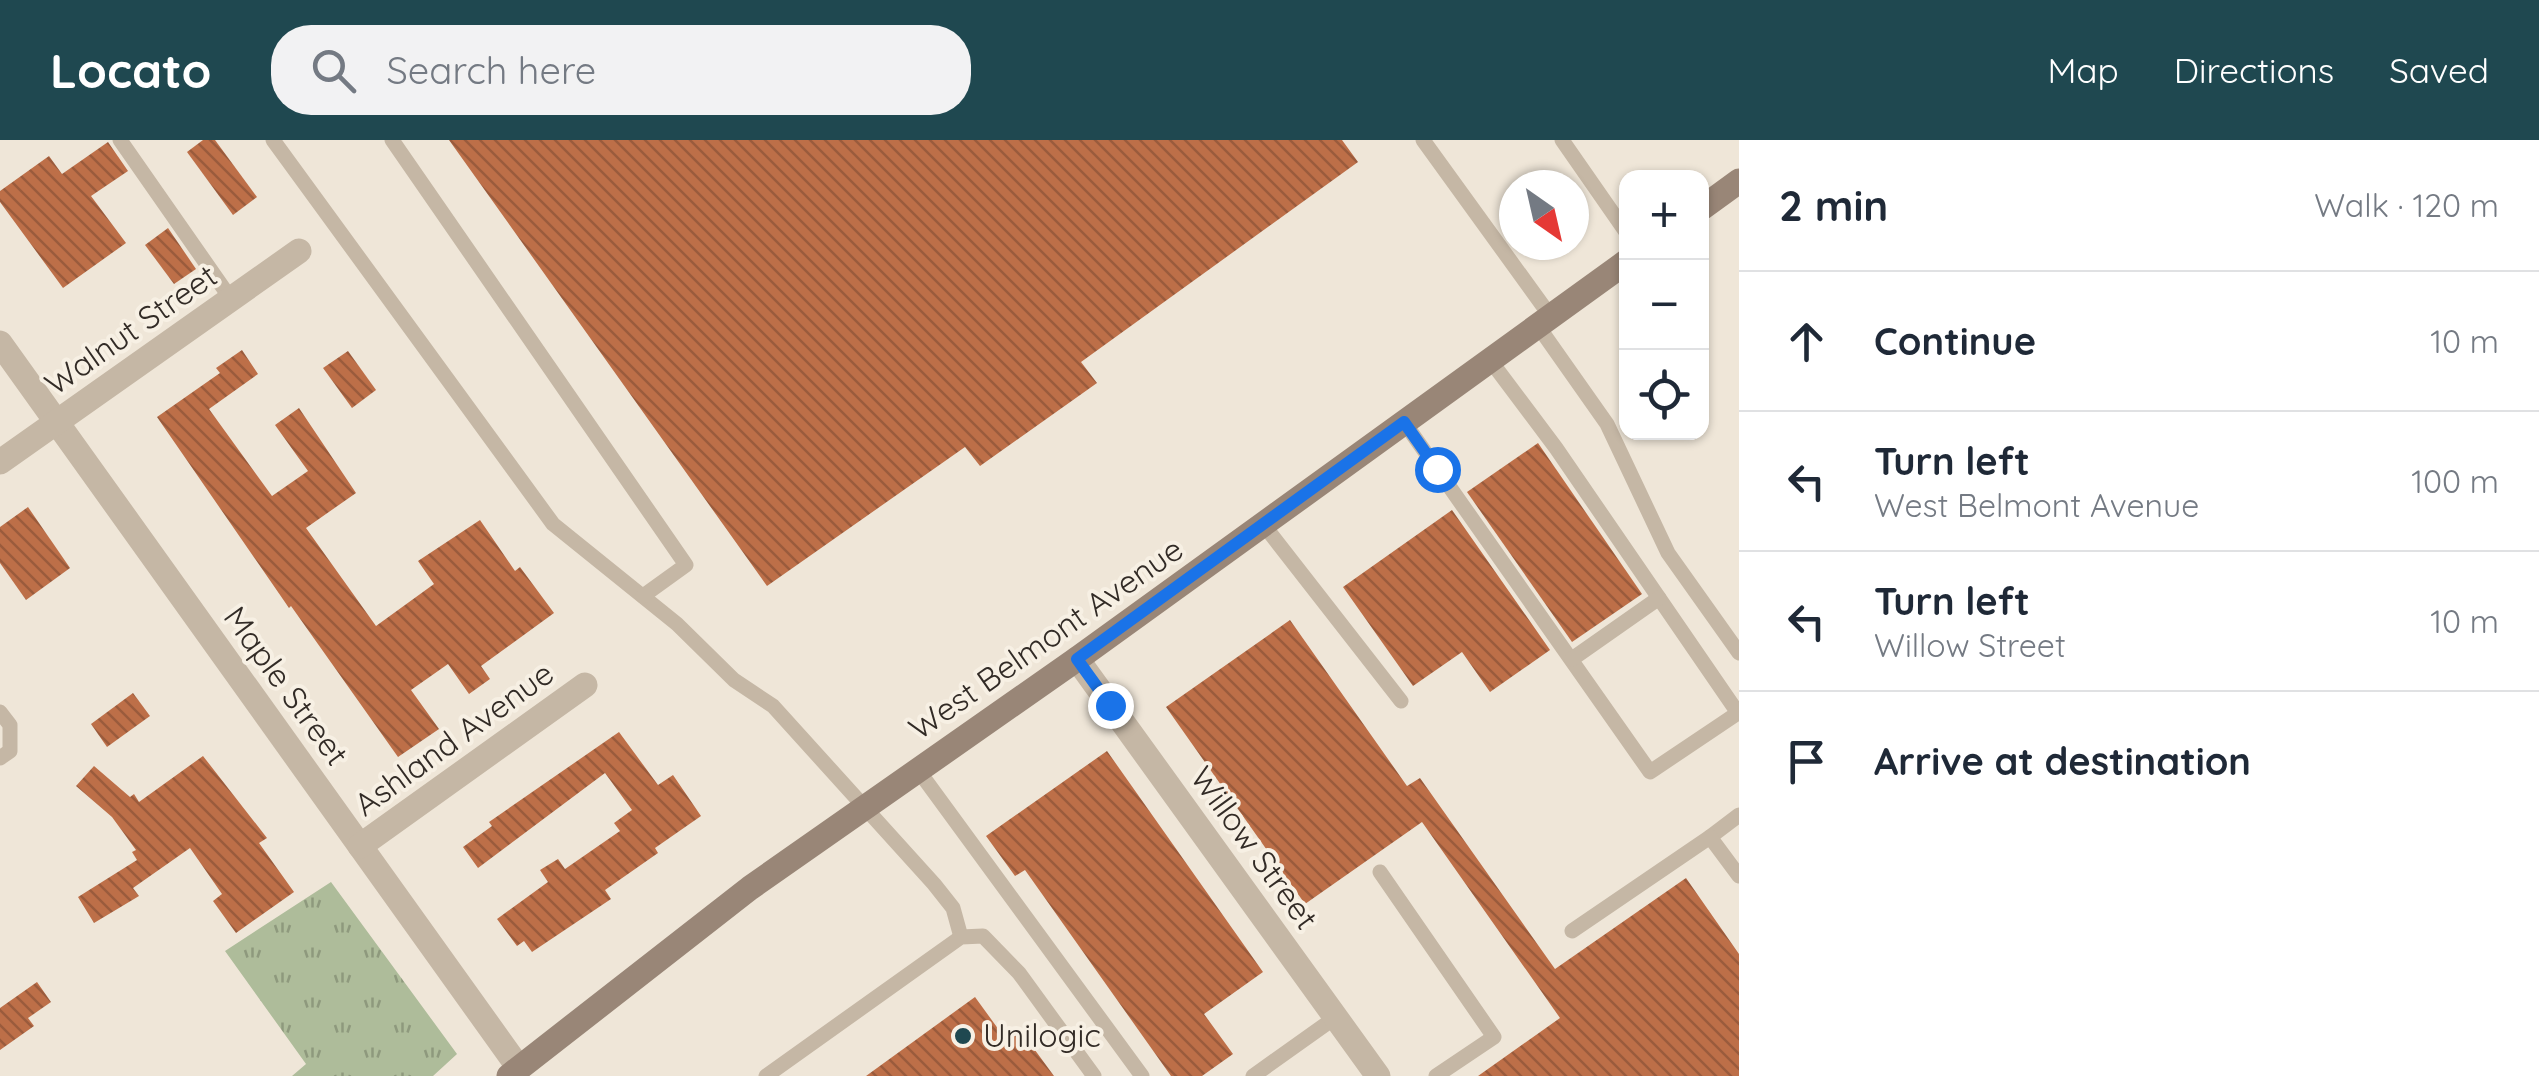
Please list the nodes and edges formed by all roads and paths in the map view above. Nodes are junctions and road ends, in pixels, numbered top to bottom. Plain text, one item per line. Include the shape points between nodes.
1 (120, 140) edge
2 (273, 140) edge
3 (392, 140) edge
4 (1423, 140) edge
5 (1562, 140) edge
6 (1739, 181) edge
7 (1709, 203) edge
8 (1619, 222) edge
9 (299, 251) dead end
10 (1619, 267) edge
11 (231, 299) junction
12 (1544, 321) junction
13 (0, 343) edge
14 (1490, 360) junction
15 (56, 422) junction
16 (1404, 422) junction
17 (0, 462) edge
18 (1263, 524) junction
19 (643, 596) junction
20 (1660, 598) junction
21 (1739, 653) edge
22 (1077, 659) junction
23 (1572, 659) junction
24 (585, 685) dead end
25 (1401, 701) dead end
26 (0, 712) edge
27 (0, 758) edge
28 (918, 770) junction
29 (864, 808) junction
30 (1739, 815) edge
31 (1710, 837) junction
32 (360, 846) junction
33 (1380, 872) dead end
34 (1739, 876) edge
35 (1572, 931) dead end
36 (961, 936) junction
37 (1336, 1018) junction
38 (520, 1073) edge
39 (766, 1076) edge
40 (1094, 1076) edge
41 (1142, 1076) edge
42 (1252, 1076) edge
43 (1378, 1076) edge
44 (1436, 1076) edge

1 - 11 lane
2 - 19 lane via 553,524
3 - 19 lane via 686,565
4 - 12 lane
5 - 8 lane
6 - 7 main road
9 - 11 street, Walnut Street
10 - 12 main road, West Belmont Avenue
11 - 15 street, Walnut Street
12 - 14 main road, West Belmont Avenue
12 - 21 lane via 1607,424 1668,553
13 - 15 street, Maple Street
14 - 16 main road, West Belmont Avenue
14 - 20 lane
15 - 17 street, Walnut Street
15 - 32 street, Maple Street
16 - 18 main road, West Belmont Avenue
16 - 23 lane
18 - 22 main road, West Belmont Avenue
18 - 25 lane
19 - 29 lane via 734,680 773,706
20 - 23 lane
20 - 23 lane via 1738,713 1650,772
22 - 28 main road, West Belmont Avenue
22 - 37 street, Willow Street
24 - 32 street, Ashland Avenue
26 - 27 lane via 10,726 10,751
28 - 29 main road, West Belmont Avenue
28 - 41 lane
29 - 36 lane via 953,908
29 - 38 main road, West Belmont Avenue via 676,944
30 - 31 lane
31 - 34 lane
31 - 35 lane
32 - 38 street, Maple Street
33 - 44 lane via 1494,1037
36 - 39 lane
36 - 40 lane via 983,936 1002,952
37 - 42 lane
37 - 43 street, Willow Street

